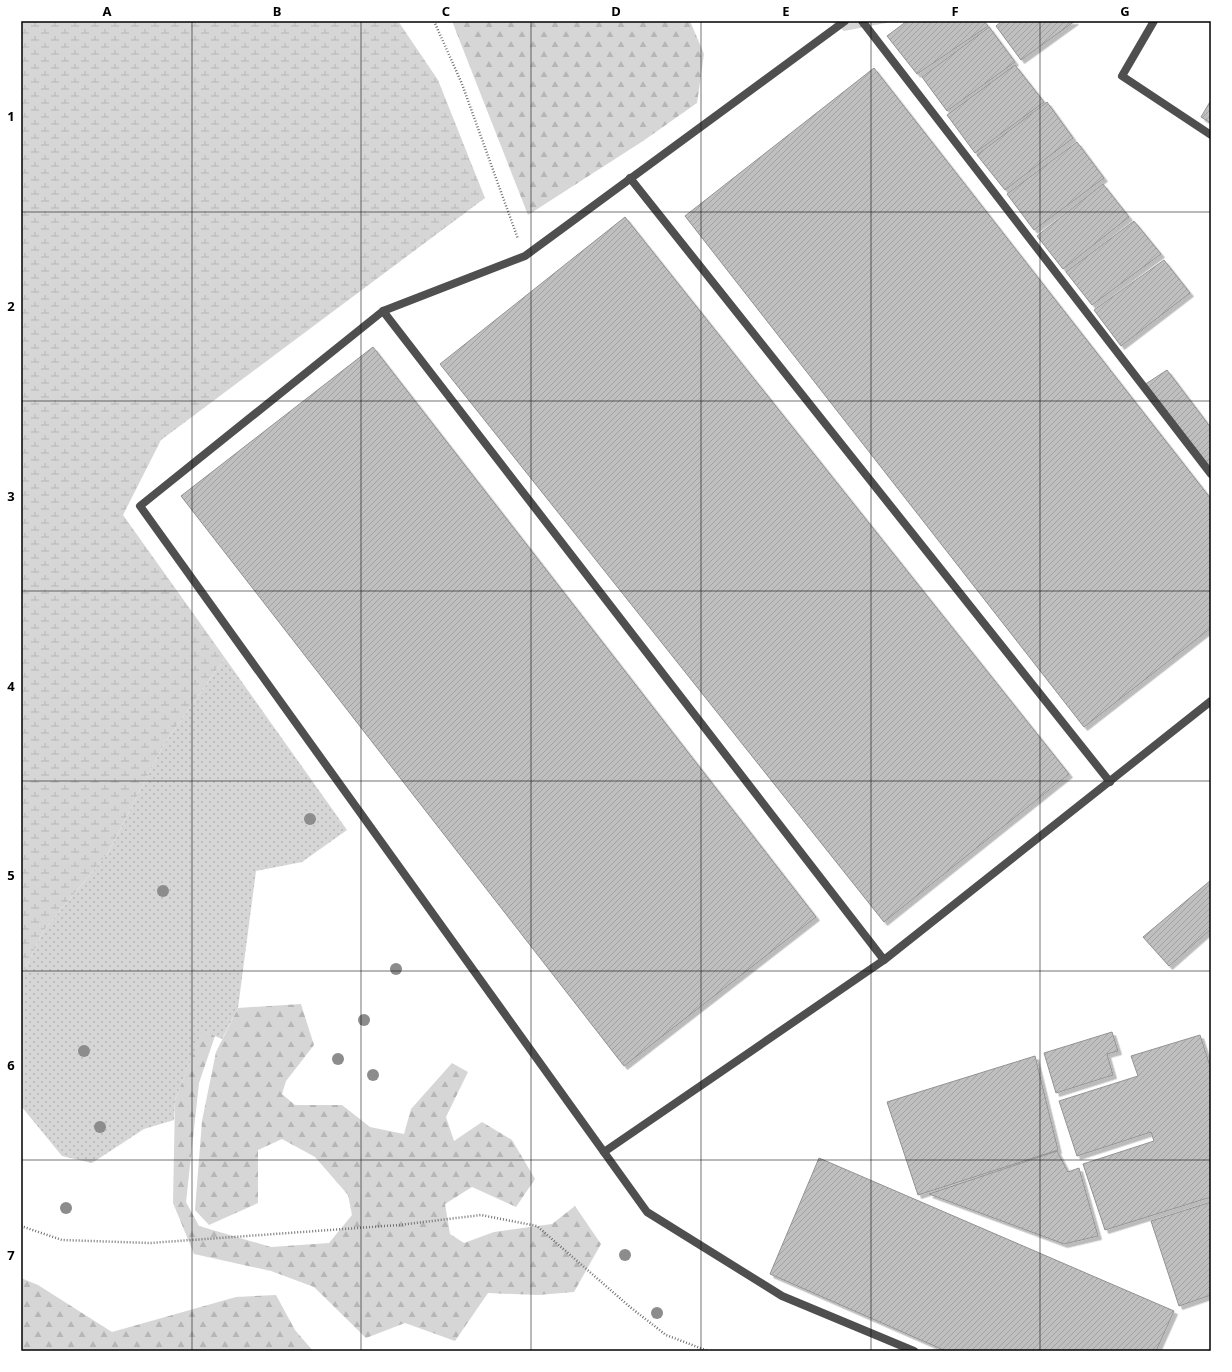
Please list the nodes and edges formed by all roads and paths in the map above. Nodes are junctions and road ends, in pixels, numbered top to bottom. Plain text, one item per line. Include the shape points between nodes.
1 (434, 21) edge
2 (845, 21) edge
3 (862, 21) edge
4 (1154, 21) edge
5 (1211, 135) edge
6 (630, 178) junction
7 (525, 256) junction
8 (383, 311) junction
9 (1211, 474) edge
10 (1211, 701) edge
11 (1110, 782) junction
12 (884, 960) junction
13 (604, 1152) junction
14 (21, 1226) edge
15 (708, 1351) edge
16 (914, 1351) edge

1 - 7 path via 462,84
2 - 6 lane
3 - 9 lane
4 - 5 lane via 1122,76
6 - 7 lane
6 - 11 lane
7 - 8 lane
8 - 12 lane
8 - 13 lane via 140,506
10 - 11 lane
11 - 12 lane
12 - 13 lane
13 - 16 lane via 647,1212 782,1296
14 - 15 path via 62,1240 150,1243 399,1225 481,1216 537,1226 666,1335

